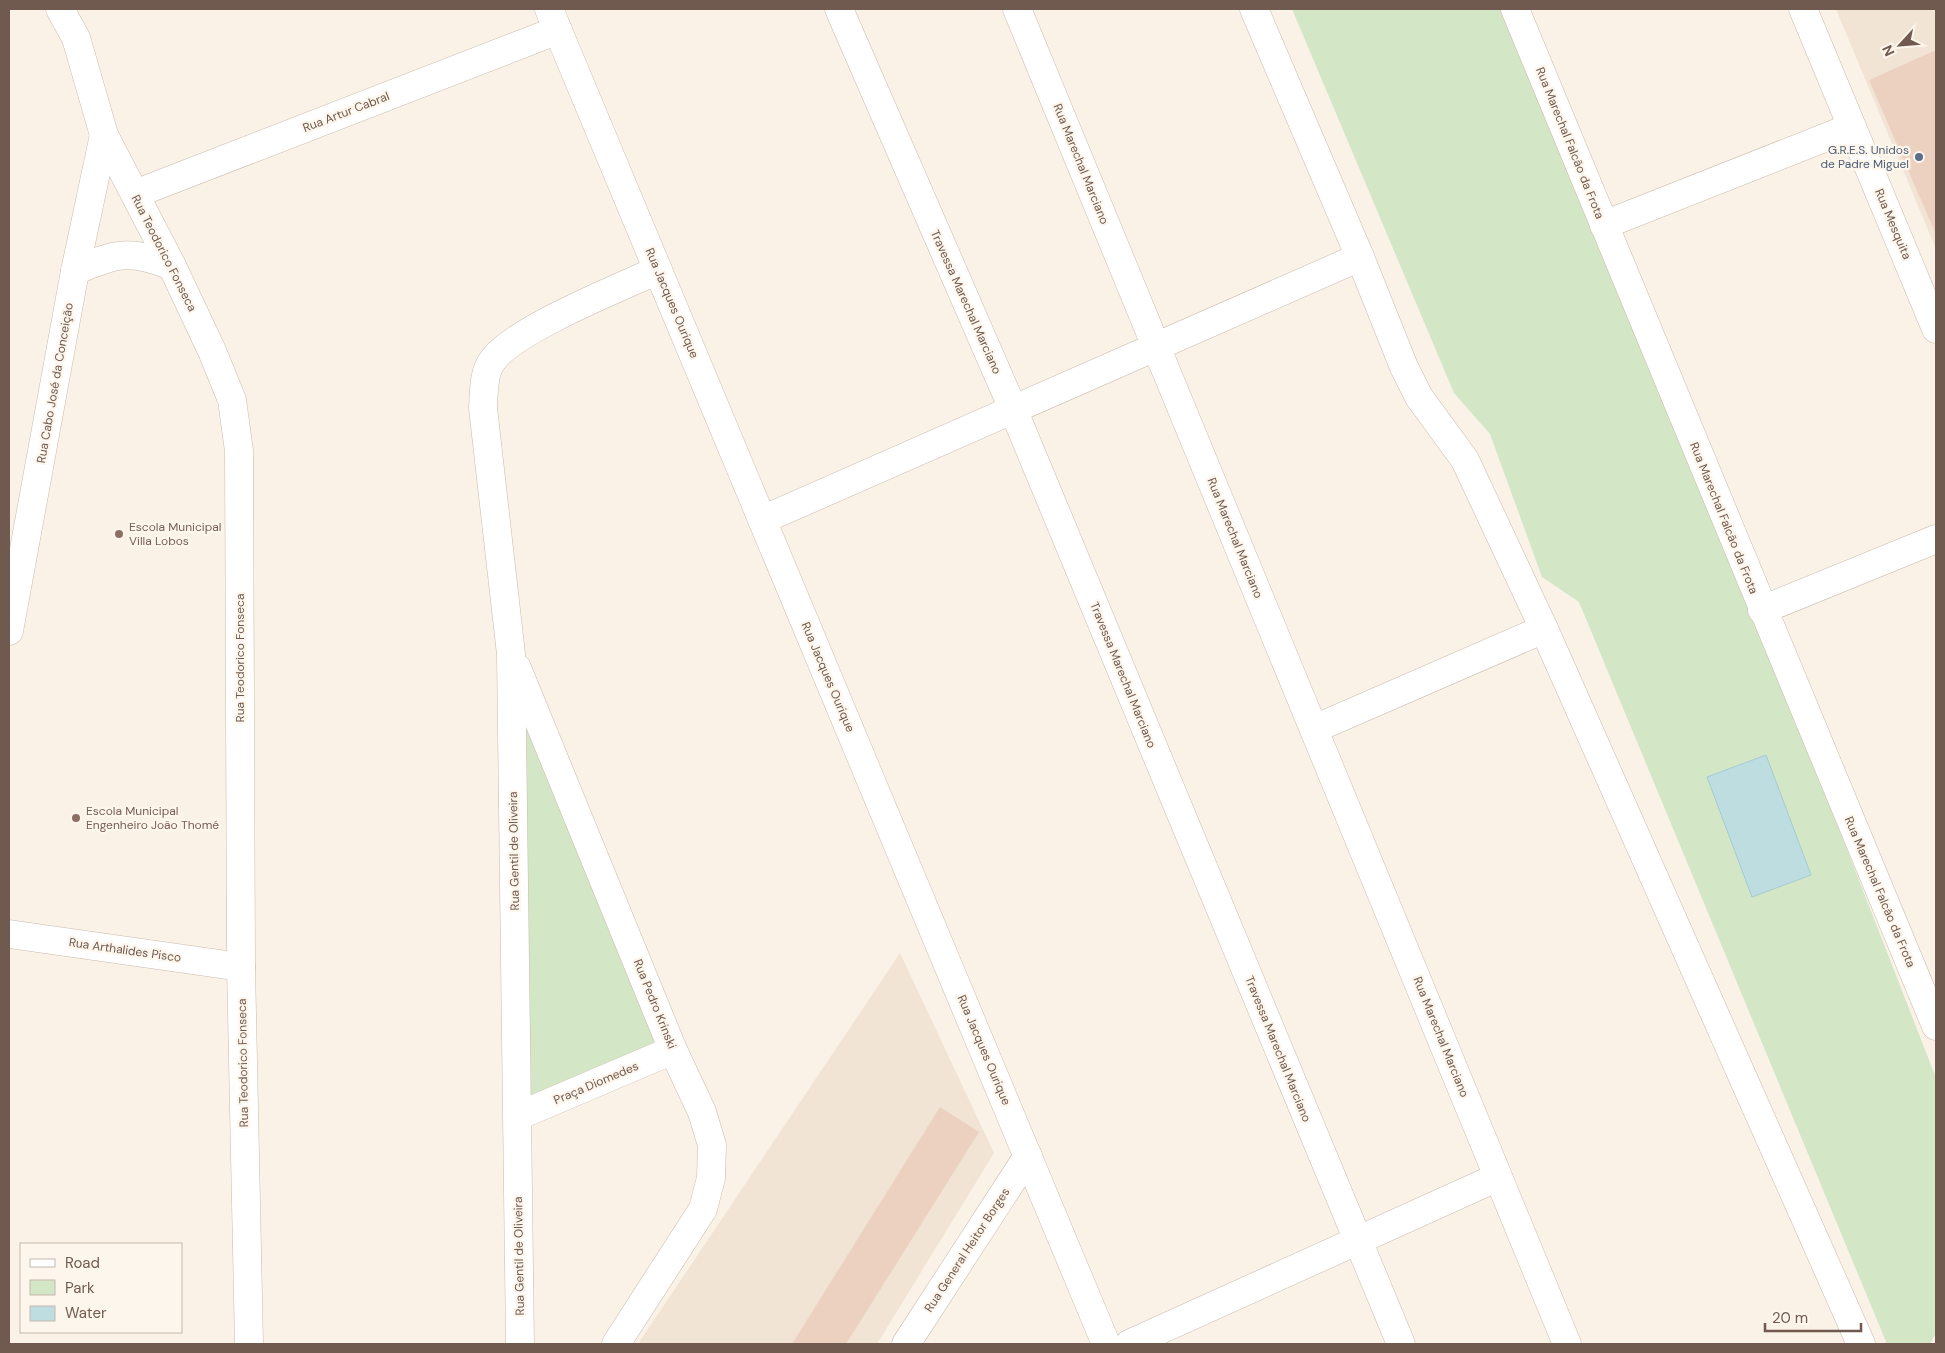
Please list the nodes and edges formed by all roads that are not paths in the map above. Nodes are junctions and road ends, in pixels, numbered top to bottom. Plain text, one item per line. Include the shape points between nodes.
1 (60, 9) edge
2 (838, 9) edge
3 (1017, 9) edge
4 (1254, 9) edge
5 (1515, 9) edge
6 (1803, 9) edge
7 (553, 20) edge
8 (1852, 127) junction
9 (104, 135) junction
10 (134, 194) junction
11 (1604, 225) junction
12 (1360, 257) junction
13 (172, 266) junction
14 (658, 270) junction
15 (75, 271) junction
16 (1936, 329) edge
17 (1156, 346) junction
18 (1013, 408) junction
19 (762, 520) junction
20 (1936, 539) edge
21 (1762, 610) junction
22 (1544, 629) junction
23 (9, 632) edge
24 (511, 654) junction
25 (1314, 730) junction
26 (9, 934) edge
27 (241, 967) junction
28 (1936, 1026) edge
29 (674, 1050) junction
30 (518, 1116) junction
31 (1028, 1156) junction
32 (1498, 1177) junction
33 (1357, 1240) junction
34 (249, 1344) edge
35 (520, 1344) edge
36 (616, 1344) edge
37 (906, 1344) edge
38 (1106, 1344) edge
39 (1128, 1344) edge
40 (1401, 1344) edge
41 (1567, 1344) edge
42 (1860, 1344) edge

1 - 9 street, Rua Teodorico Fonseca via 76,38
2 - 18 street, Travessa Marechal Marciano
3 - 17 street, Rua Marechal Marciano
4 - 12 street
5 - 11 street, Rua Marechal Falcão da Frota
6 - 8 street, Rua Mesquita
7 - 10 street, Rua Artur Cabral
7 - 14 street, Rua Jacques Ourique
8 - 11 street
8 - 16 street, Rua Mesquita
9 - 10 street, Rua Teodorico Fonseca
9 - 15 street, Rua Cabo José da Conceição
10 - 13 street, Rua Teodorico Fonseca
11 - 21 street, Rua Marechal Falcão da Frota
12 - 17 street
12 - 22 street via 1404,367 1419,397 1465,460
13 - 15 street via 147,256 122,254
13 - 27 street, Rua Teodorico Fonseca via 232,400 239,450
14 - 19 street, Rua Jacques Ourique
14 - 24 street, Rua Gentil de Oliveira via 518,338 492,360 484,384 483,408
15 - 23 street, Rua Cabo José da Conceição
17 - 18 street
17 - 25 street, Rua Marechal Marciano
18 - 19 street
18 - 33 street, Travessa Marechal Marciano
19 - 31 street, Rua Jacques Ourique
20 - 21 street
21 - 28 street, Rua Marechal Falcão da Frota
22 - 25 street
22 - 42 street
24 - 29 street, Rua Pedro Krinski
24 - 30 street, Rua Gentil de Oliveira
25 - 32 street, Rua Marechal Marciano
26 - 27 street, Rua Arthalides Pisco
27 - 34 street, Rua Teodorico Fonseca
29 - 30 street, Praça Diomedes
29 - 36 street, Rua Pedro Krinski via 702,1112 712,1145 711,1178 704,1209
30 - 35 street, Rua Gentil de Oliveira
31 - 37 street, Rua General Heitor Borges
31 - 38 street, Rua Jacques Ourique
32 - 33 street
32 - 41 street, Rua Marechal Marciano
33 - 39 street
33 - 40 street, Travessa Marechal Marciano

